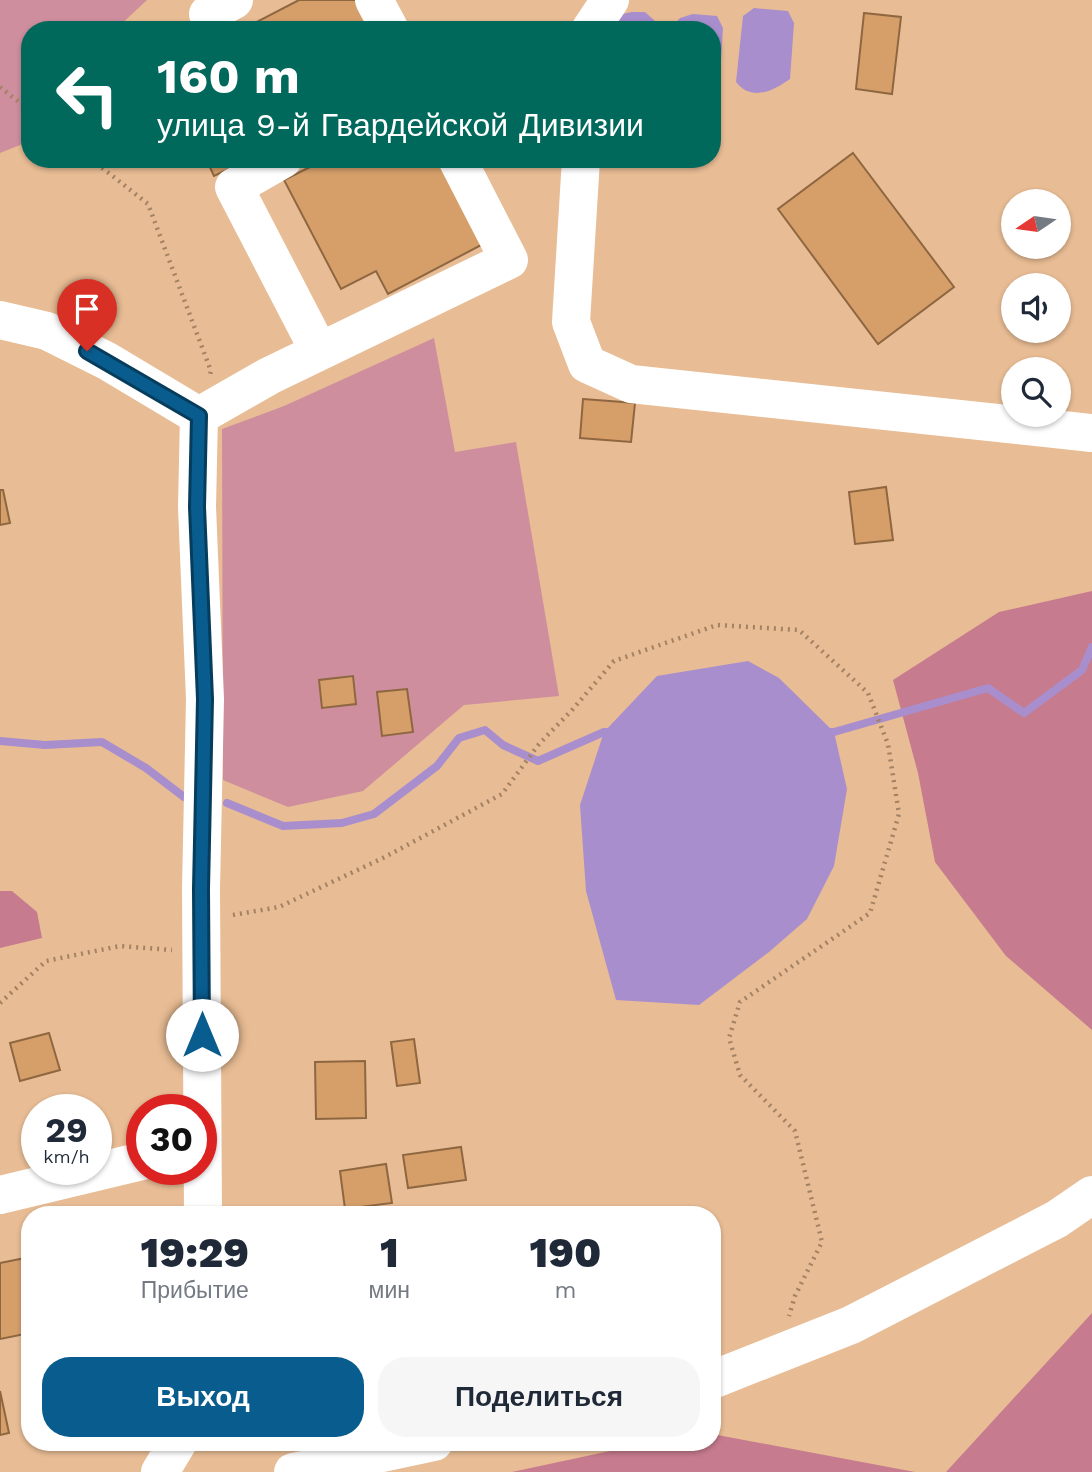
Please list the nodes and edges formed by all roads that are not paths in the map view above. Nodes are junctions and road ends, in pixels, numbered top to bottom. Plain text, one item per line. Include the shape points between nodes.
1 (234, 0) edge
2 (374, 0) edge
3 (610, 0) edge
4 (212, 21) edge
5 (385, 21) edge
6 (596, 21) edge
7 (267, 168) edge
8 (462, 168) edge
9 (580, 168) edge
10 (0, 320) edge
11 (319, 351) junction
12 (199, 416) junction
13 (1092, 433) edge
14 (202, 1094) edge
15 (126, 1165) edge
16 (203, 1185) edge
17 (0, 1195) edge
18 (1092, 1195) edge
19 (203, 1206) edge
20 (721, 1376) edge
21 (173, 1451) edge
22 (392, 1451) edge
23 (160, 1472) edge
24 (293, 1472) edge

1 - 4 street via 208,14
2 - 5 street
3 - 6 street
7 - 11 street via 234,187
8 - 11 street via 509,260
9 - 13 street via 571,322 587,364 631,384
10 - 12 street via 47,331
11 - 12 street
12 - 14 street via 197,507 205,699
15 - 17 street
16 - 19 street
18 - 20 street via 1057,1219 851,1325
21 - 23 street
22 - 24 street

